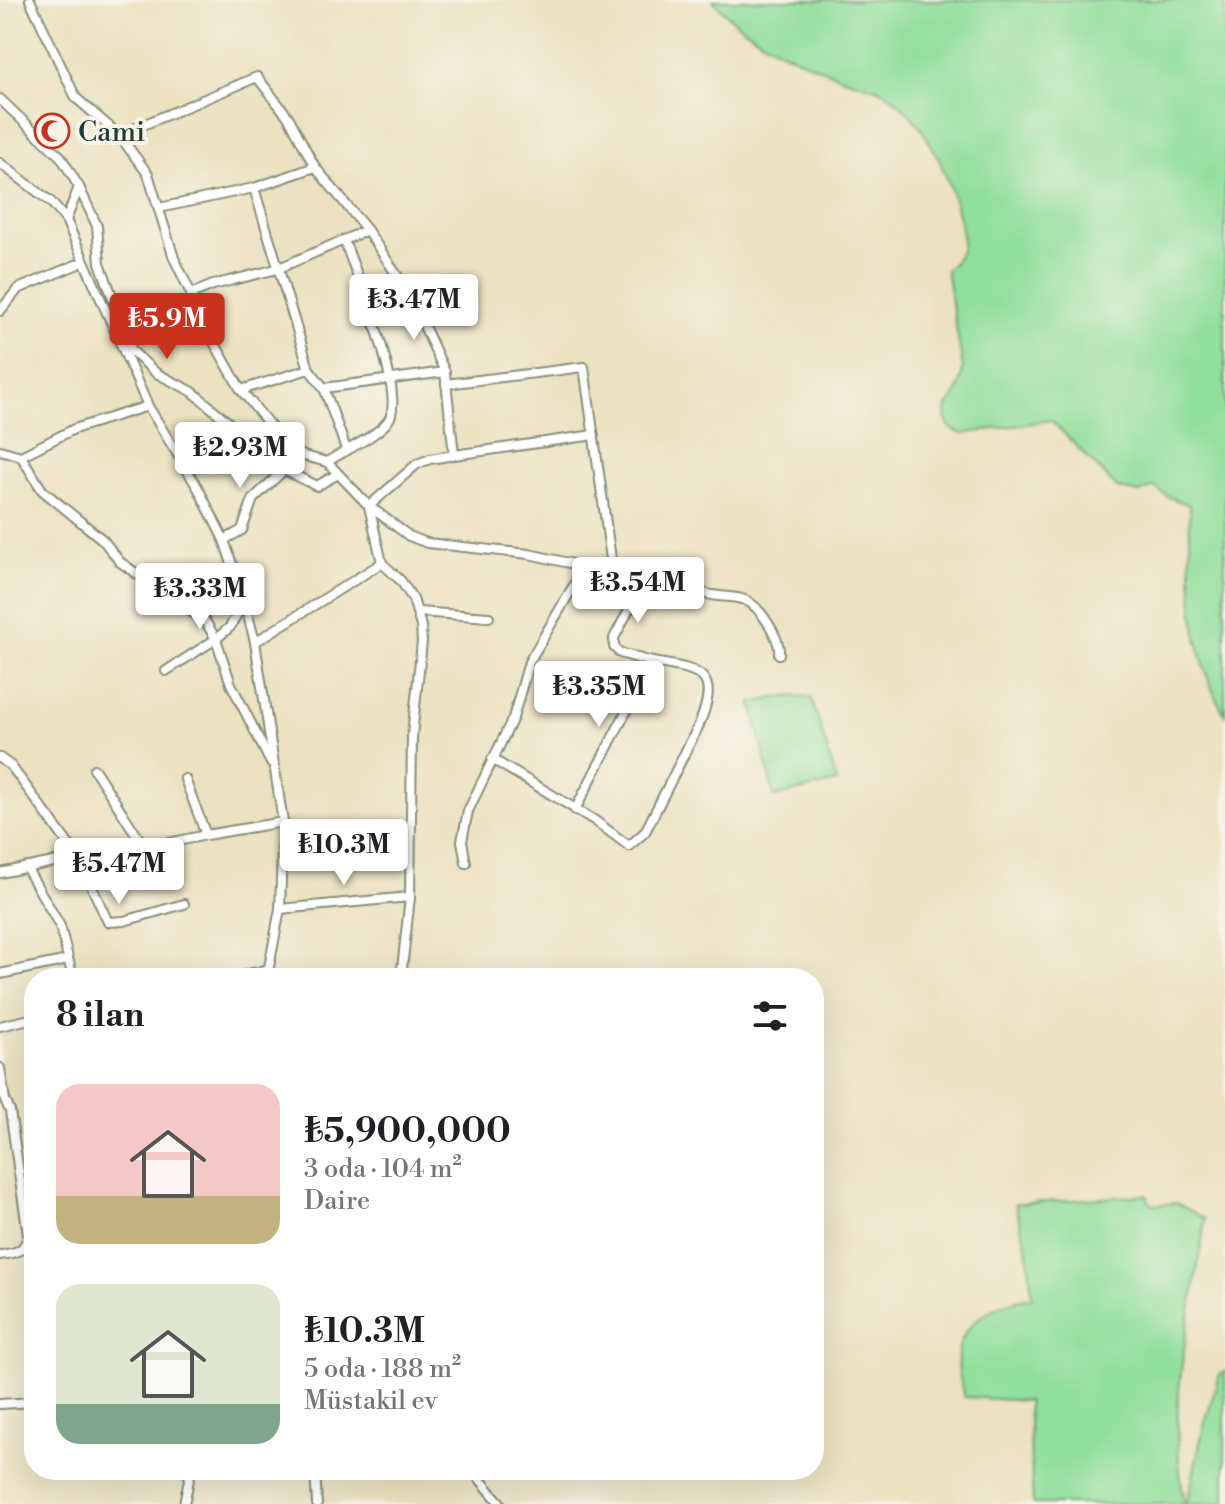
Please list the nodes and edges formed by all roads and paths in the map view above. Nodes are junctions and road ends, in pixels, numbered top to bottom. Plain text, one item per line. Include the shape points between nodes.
1 (30, 0) edge
2 (0, 99) edge
3 (119, 135) junction
4 (0, 163) edge
5 (315, 167) junction
6 (79, 187) junction
7 (254, 188) junction
8 (159, 208) junction
9 (66, 220) junction
10 (367, 230) junction
11 (344, 240) junction
12 (83, 262) junction
13 (277, 269) junction
14 (191, 294) junction
15 (0, 311) edge
16 (128, 351) junction
17 (309, 369) junction
18 (445, 372) junction
19 (390, 379) junction
20 (446, 384) junction
21 (324, 388) junction
22 (241, 390) junction
23 (148, 406) junction
24 (594, 435) junction
25 (346, 449) junction
26 (0, 450) edge
27 (454, 455) junction
28 (21, 456) junction
29 (327, 462) junction
30 (284, 470) junction
31 (336, 475) junction
32 (369, 506) junction
33 (224, 540) junction
34 (382, 563) junction
35 (584, 568) junction
36 (613, 573) junction
37 (644, 581) junction
38 (244, 600) junction
39 (418, 612) junction
40 (489, 617) dead end
41 (216, 639) junction
42 (255, 642) junction
43 (779, 654) dead end
44 (652, 662) junction
45 (166, 671) dead end
46 (0, 758) edge
47 (492, 759) junction
48 (94, 769) dead end
49 (275, 771) junction
50 (185, 779) dead end
51 (575, 810) junction
52 (283, 822) junction
53 (206, 835) junction
54 (145, 848) junction
55 (78, 857) junction
56 (466, 863) dead end
57 (26, 867) junction
58 (1, 870) edge
59 (410, 897) junction
60 (184, 904) dead end
61 (280, 909) junction
62 (68, 960) junction
63 (29, 968) edge
64 (70, 968) edge
65 (269, 968) edge
66 (402, 968) edge
67 (24, 969) edge
68 (0, 974) edge
69 (24, 1020) edge
70 (0, 1026) edge
71 (0, 1068) edge
72 (2, 1101) edge
73 (24, 1207) edge
74 (24, 1246) edge
75 (0, 1255) edge
76 (24, 1403) edge
77 (0, 1404) edge
78 (189, 1480) edge
79 (316, 1480) edge
80 (481, 1480) edge
81 (184, 1504) edge
82 (317, 1504) edge
83 (501, 1504) edge

1 - 3 street via 76,98
2 - 6 street via 61,157
3 - 5 street via 257,77 289,118
3 - 8 street via 148,174
4 - 9 street
5 - 7 street
5 - 10 street
6 - 9 street
6 - 16 street via 97,226 100,263
7 - 8 street
7 - 13 street
8 - 14 street
9 - 12 street
10 - 11 street
10 - 18 street via 410,295
11 - 13 street
11 - 19 street
12 - 15 street via 18,289
12 - 16 street
13 - 14 street
13 - 17 street
14 - 22 street
16 - 23 street
16 - 30 street via 193,392
17 - 21 street
17 - 22 street
18 - 19 street
18 - 20 street
19 - 21 street
19 - 25 street via 389,421
20 - 24 street via 584,367
20 - 27 street
21 - 25 street
22 - 29 street via 289,449
23 - 28 street via 74,429
23 - 33 street
24 - 27 street
24 - 36 street
25 - 29 street
26 - 28 street
27 - 32 street via 417,464
28 - 41 street via 42,490 103,540 120,562 205,621
29 - 31 street
30 - 31 street via 317,486
30 - 33 street via 253,499 242,530
31 - 32 street
32 - 34 street
32 - 35 street via 417,540 529,554
33 - 38 street
34 - 39 street via 401,581
34 - 42 street
35 - 36 street
35 - 47 street via 529,662 513,718
36 - 37 street
37 - 43 street via 747,601 778,639
37 - 44 street via 614,644 620,653
38 - 41 street via 230,627
38 - 42 street
39 - 40 street
39 - 59 street via 422,642 412,735
41 - 45 street
41 - 49 street via 231,684
42 - 49 street
44 - 51 street
44 - 51 street via 696,671 707,694 699,725 645,832 629,846
46 - 55 street
47 - 51 street
47 - 56 street via 468,811 462,841
48 - 54 street
49 - 52 street
50 - 53 street
52 - 53 street
52 - 61 street
53 - 54 street
54 - 55 street
55 - 57 street
55 - 60 street via 108,922
57 - 58 street
57 - 62 street via 60,926
59 - 61 street
59 - 66 street
61 - 65 street
62 - 63 street
62 - 64 street
67 - 68 street
69 - 70 street
71 - 72 street
72 - 73 street via 10,1111
74 - 75 street via 19,1252
76 - 77 street
78 - 81 street
79 - 82 street
80 - 83 street

